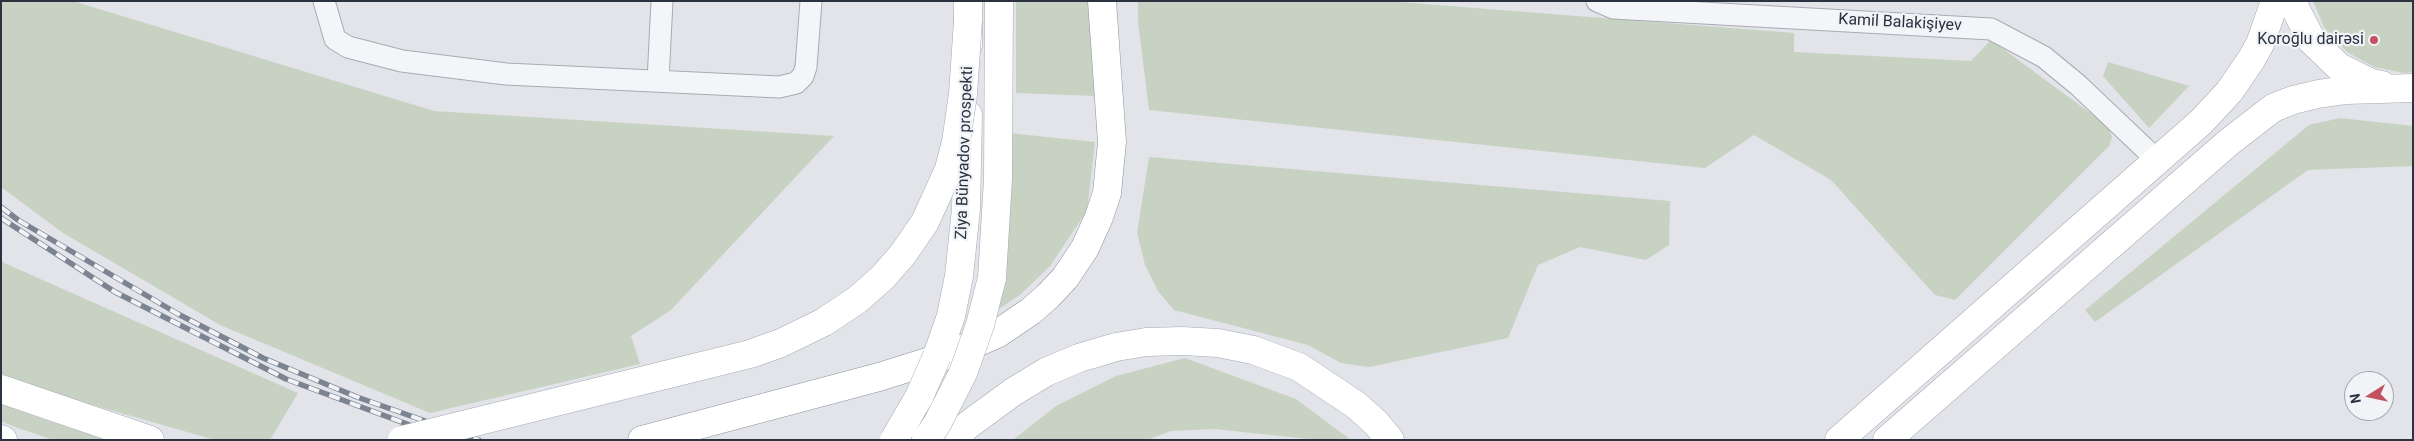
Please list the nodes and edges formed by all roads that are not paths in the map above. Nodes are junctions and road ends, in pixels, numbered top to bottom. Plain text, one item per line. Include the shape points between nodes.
1 (324, 1) edge
2 (662, 1) edge
3 (811, 1) edge
4 (998, 1) edge
5 (1102, 1) edge
6 (1597, 1) edge
7 (2275, 1) edge
8 (2294, 1) edge
9 (968, 11) edge
10 (658, 81) junction
11 (2410, 89) edge
12 (2158, 161) junction
13 (1, 389) edge
14 (150, 440) edge
15 (402, 440) edge
16 (642, 440) edge
17 (894, 440) edge
18 (926, 440) edge
19 (951, 440) edge
20 (1390, 440) edge
21 (1838, 440) edge
22 (1887, 440) edge

1 - 10 street via 335,39 348,47 402,61 506,74
2 - 10 street
3 - 10 street via 806,66 796,83 779,87
4 - 18 main road, Ziya Bünyadov prospekti, bridge via 998,179 992,278 963,373
5 - 16 main road via 1112,142 1107,193 1085,248 1048,296 1016,322 965,349 879,377
6 - 12 street, Kamil Balakişiyev via 1613,8 1991,29 2044,57 2078,84
7 - 12 main road via 2260,44 2242,75 2201,122
8 - 11 main road via 2312,41 2339,67 2371,84
9 - 15 main road, bridge via 963,94 949,169 924,222 903,254 857,300 824,322 750,354
9 - 17 main road, Ziya Bünyadov prospekti, bridge via 967,192 959,276 937,356 919,397
11 - 22 main road via 2346,90 2292,100 2273,108 2228,142
12 - 21 main road
13 - 14 main road
19 - 20 main road via 1013,392 1046,372 1116,347 1182,341 1218,343 1253,350 1300,367 1356,405

